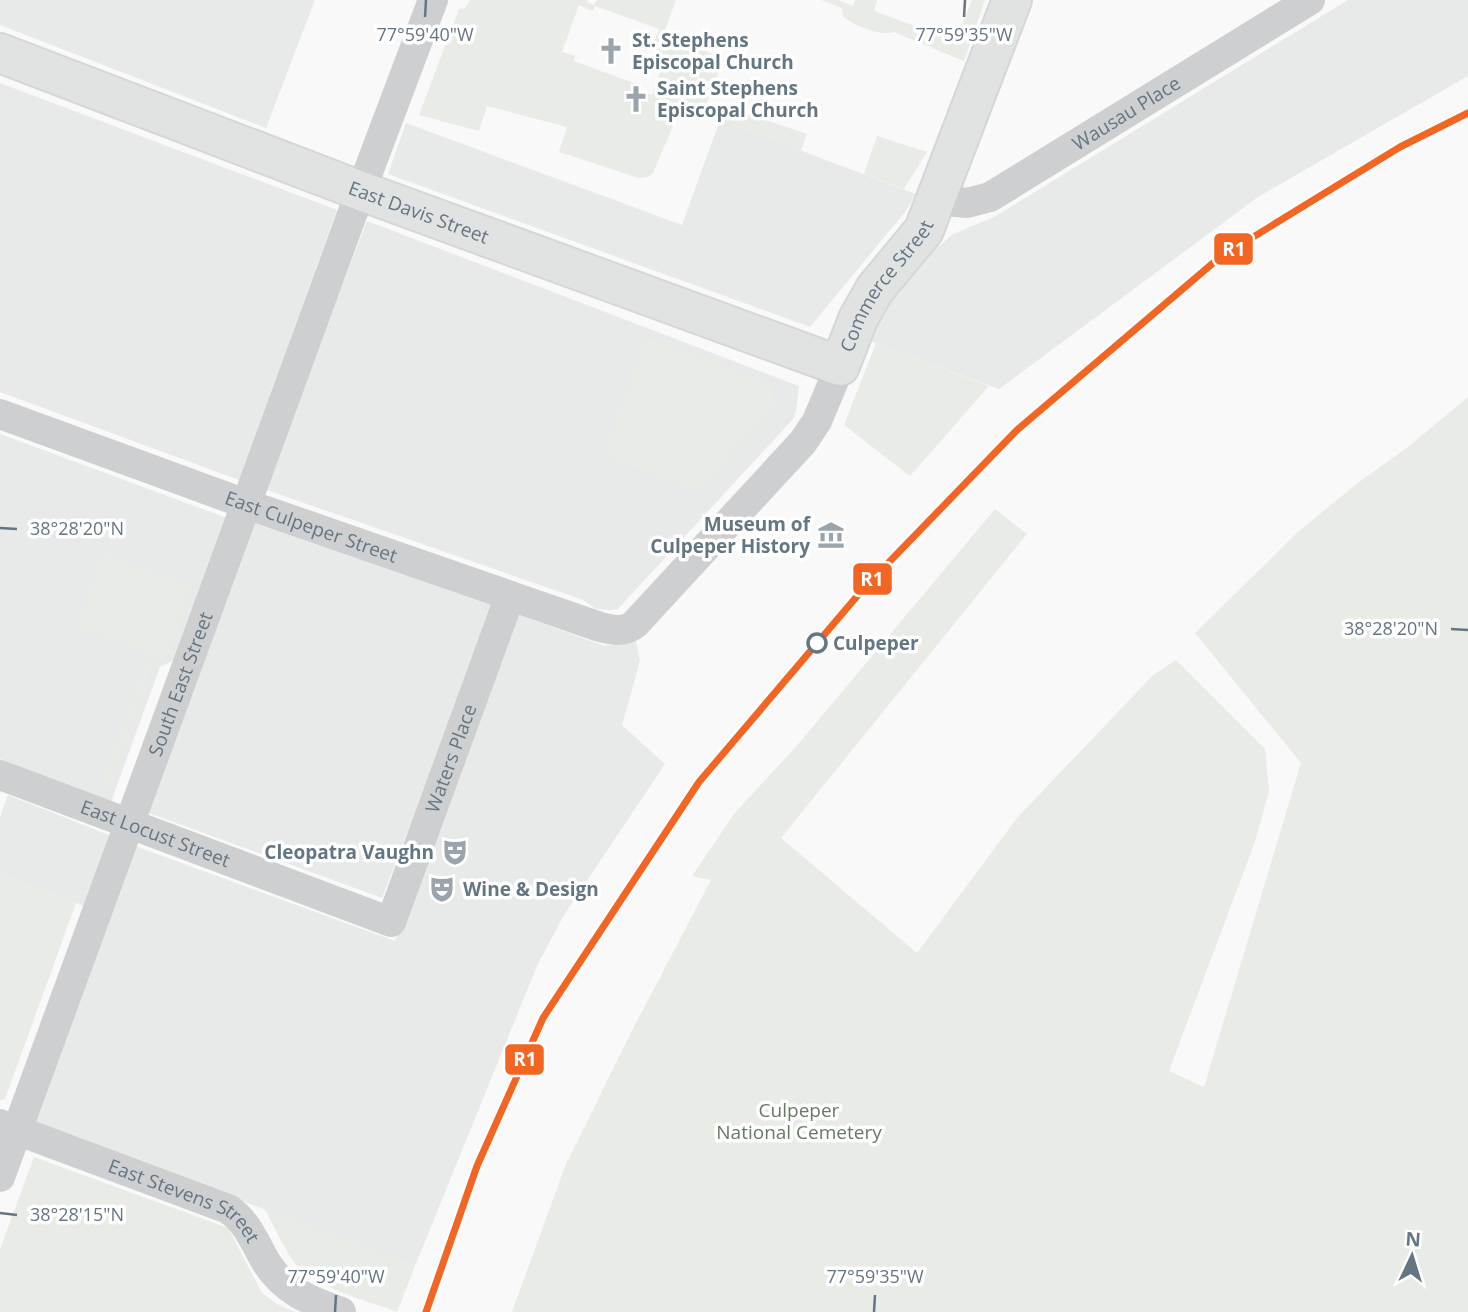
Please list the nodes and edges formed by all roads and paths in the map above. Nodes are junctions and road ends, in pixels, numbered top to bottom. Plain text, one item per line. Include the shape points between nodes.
1 (433, 0) edge
2 (1012, 0) edge
3 (1310, 0) edge
4 (0, 53) edge
5 (361, 191) junction
6 (936, 200) junction
7 (840, 366) junction
8 (0, 414) edge
9 (246, 504) junction
10 (510, 596) junction
11 (625, 630) joint
12 (0, 775) edge
13 (129, 823) junction
14 (391, 922) joint
15 (8, 1128) edge
16 (0, 1177) edge
17 (341, 1312) edge

1 - 5 street, South East Street
2 - 6 street, Commerce Street
3 - 6 street, Wausau Place via 990,197 967,203
4 - 5 street, East Davis Street
5 - 7 street, East Davis Street
5 - 9 street, South East Street
6 - 7 street, Commerce Street via 924,230 875,289
7 - 11 street, Commerce Street via 803,442
8 - 9 street, East Culpeper Street
9 - 10 street, East Culpeper Street
9 - 13 street, South East Street
10 - 11 street, East Culpeper Street via 600,627
10 - 14 street, Waters Place
12 - 13 street, East Locust Street
13 - 14 street, East Locust Street
13 - 15 street, South East Street
15 - 16 street, South East Street
15 - 17 street, East Stevens Street via 228,1209 242,1221 284,1284 305,1299

